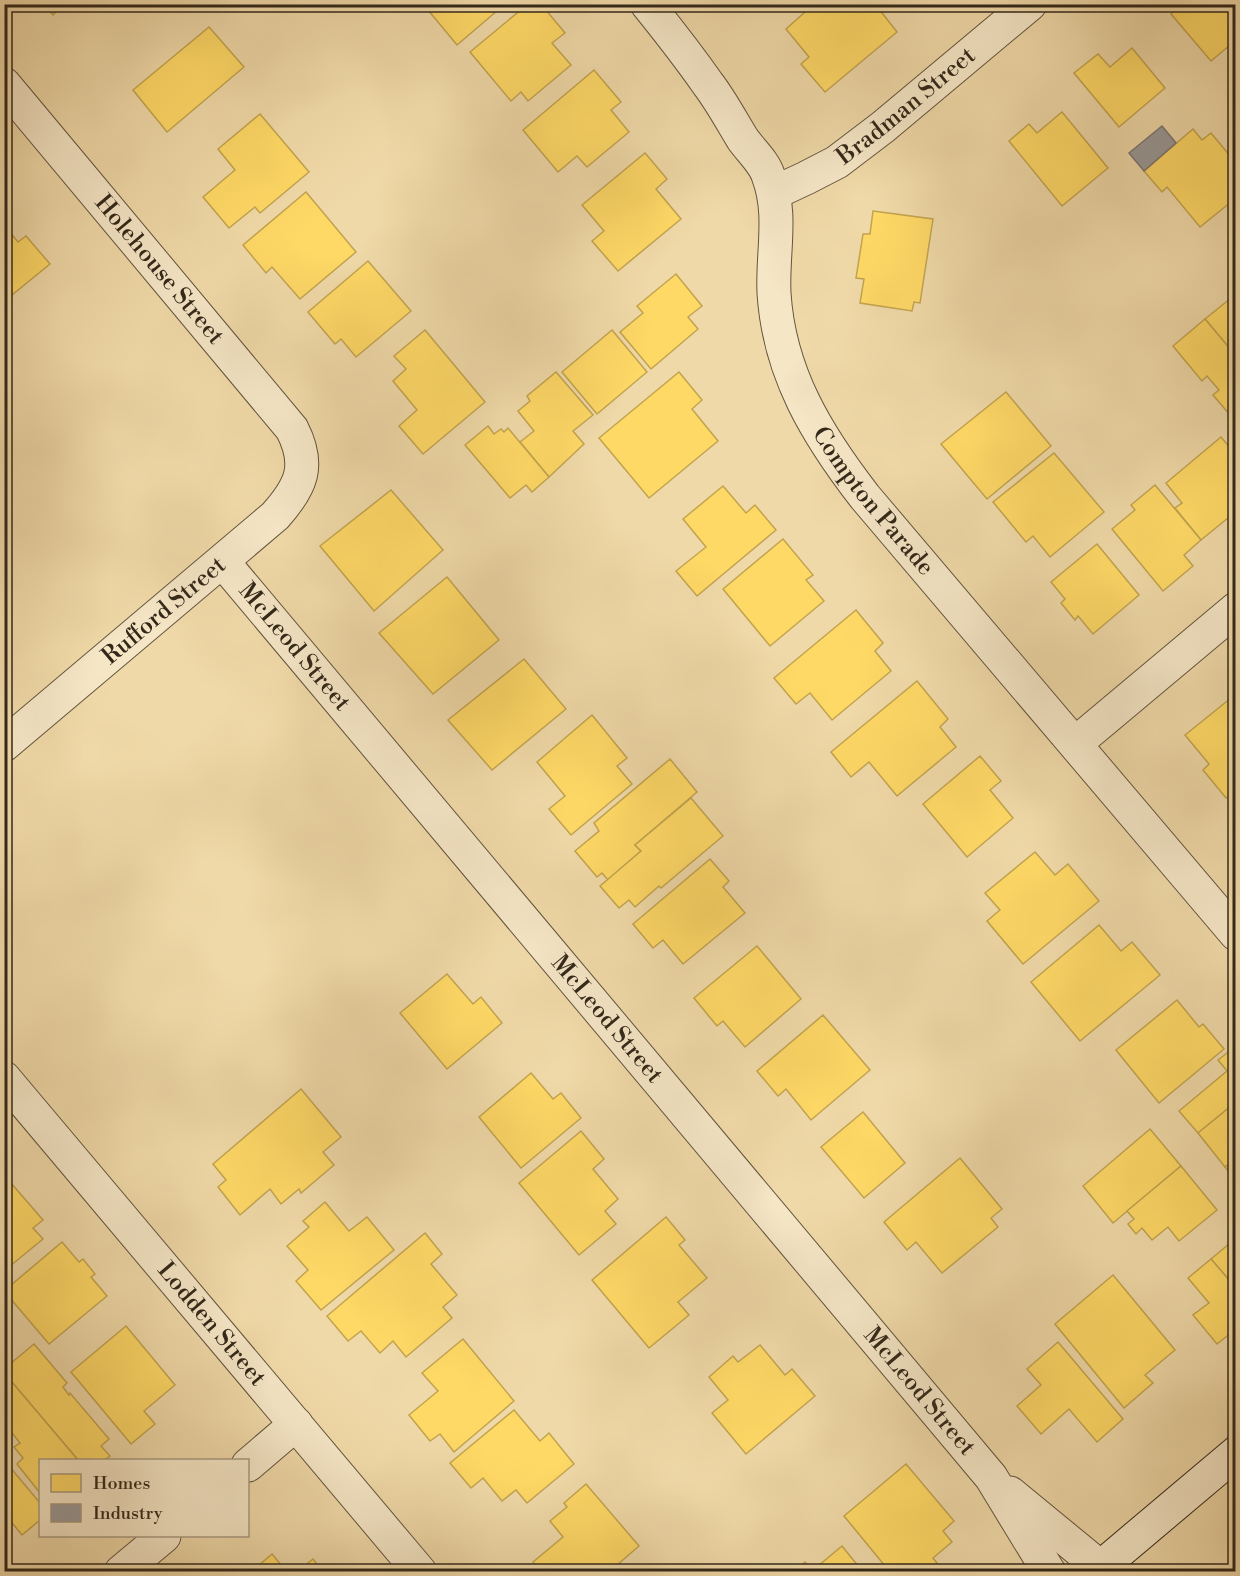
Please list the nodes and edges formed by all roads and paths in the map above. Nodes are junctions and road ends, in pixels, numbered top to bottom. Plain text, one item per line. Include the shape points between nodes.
1 (647, 4) edge
2 (1030, 4) edge
3 (4, 84) edge
4 (774, 193) junction
5 (303, 462) joint
6 (223, 562) junction
7 (1236, 609) edge
8 (1076, 743) junction
9 (4, 745) edge
10 (1236, 934) edge
11 (4, 1078) edge
12 (296, 1424) junction
13 (1236, 1453) edge
14 (249, 1464) edge
15 (991, 1477) junction
16 (163, 1537) edge
17 (1097, 1569) edge
18 (121, 1572) edge
19 (420, 1572) edge
20 (1049, 1572) edge

1 - 4 street, Compton Parade via 768,172
2 - 4 street, Bradman Street via 837,162
3 - 5 street, Holehouse Street via 292,429
4 - 8 street, Compton Parade via 777,326 798,394 816,428 866,497
5 - 6 street, Rufford Street via 301,477 286,504
6 - 9 street, Rufford Street
6 - 15 street, McLeod Street
7 - 8 street
8 - 10 street, Compton Parade
11 - 12 street, Lodden Street
12 - 14 street
12 - 19 street, Lodden Street
13 - 17 street
15 - 17 street, McLeod Street
15 - 20 street, McLeod Street
16 - 18 street

